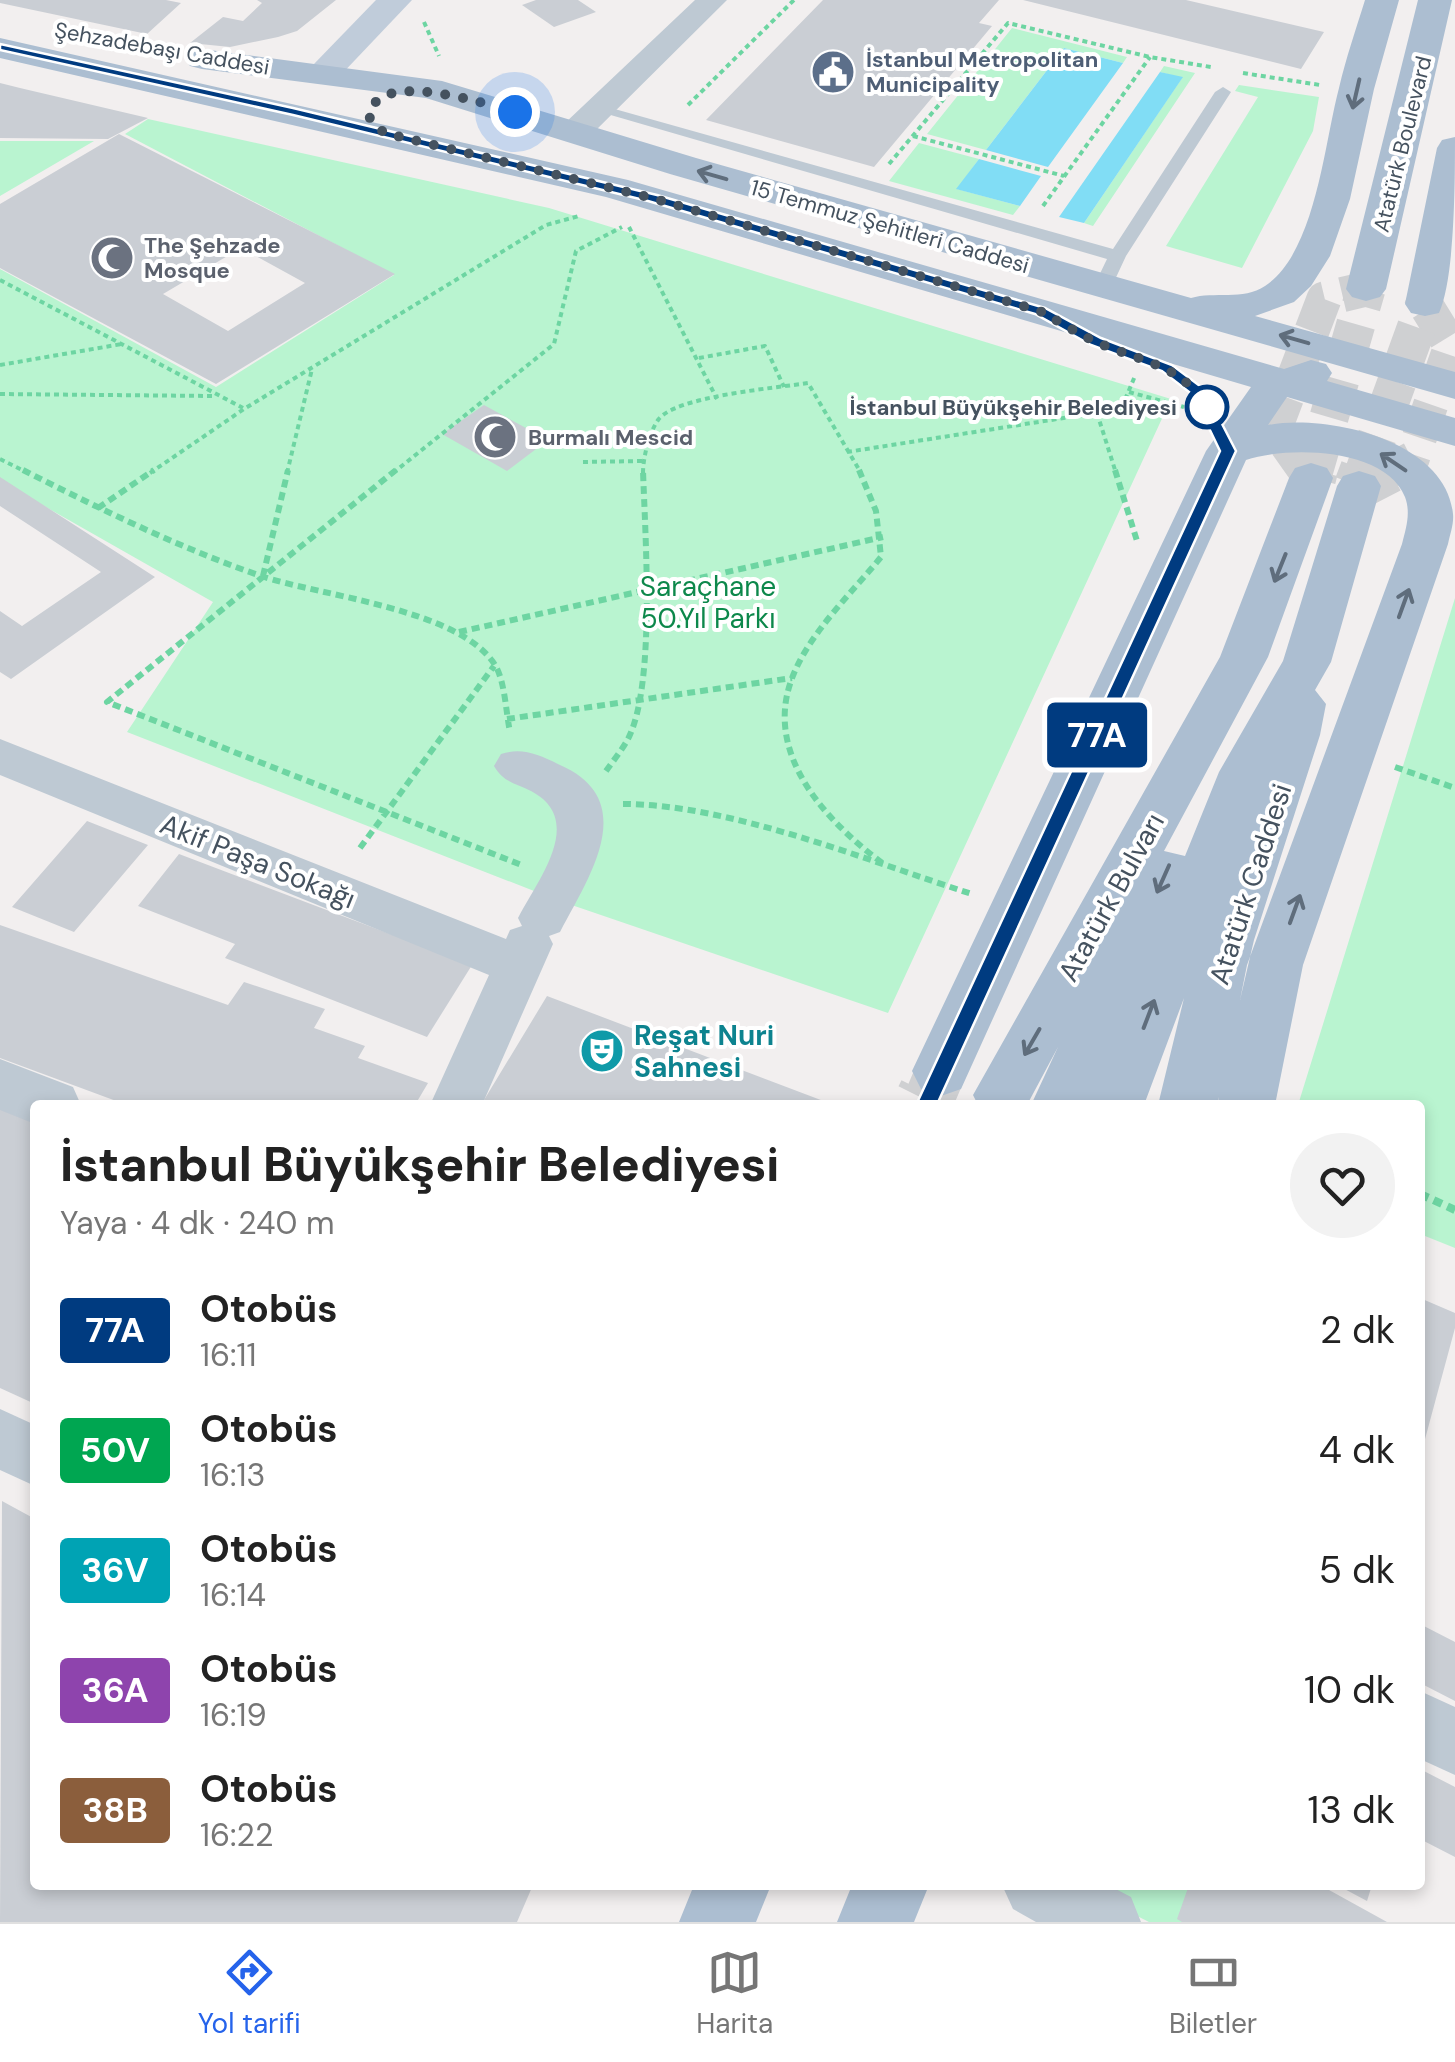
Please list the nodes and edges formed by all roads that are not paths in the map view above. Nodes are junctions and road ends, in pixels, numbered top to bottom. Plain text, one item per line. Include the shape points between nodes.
1 (395, 0) edge
2 (712, 0) edge
3 (1382, 0) edge
4 (1436, 0) edge
5 (0, 19) edge
6 (0, 48) edge
7 (247, 66) junction
8 (325, 72) junction
9 (1222, 92) dead end
10 (455, 94) junction
11 (221, 95) junction
12 (586, 120) junction
13 (337, 122) junction
14 (384, 133) junction
15 (1455, 148) edge
16 (1110, 271) junction
17 (1366, 288) dead end
18 (1151, 299) junction
19 (1425, 304) dead end
20 (1040, 311) junction
21 (1285, 382) junction
22 (1455, 386) edge
23 (1455, 398) edge
24 (1206, 417) junction
25 (1455, 432) edge
26 (1311, 478) tunnel mouth
27 (1359, 486) tunnel mouth
28 (1455, 496) edge
29 (1425, 544) junction
30 (1244, 657) junction
31 (1308, 662) junction
32 (0, 756) edge
33 (517, 766) road end
34 (1111, 894) junction
35 (537, 927) junction
36 (984, 986) junction
37 (0, 1084) edge
38 (932, 1092) tunnel mouth
39 (1002, 1095) dead end
40 (1210, 1098) edge
41 (40, 1100) edge
42 (458, 1100) edge
43 (1062, 1100) edge
44 (1117, 1100) edge
45 (0, 1439) edge
46 (30, 1454) edge
47 (1425, 1727) edge
48 (1455, 1742) edge
49 (731, 1890) edge
50 (888, 1890) edge
51 (1046, 1890) edge
52 (718, 1922) edge
53 (875, 1922) edge
54 (1106, 1922) edge

1 - 8 main road
2 - 12 street
3 -> 18 main road via 1332,198 1295,280 1256,303 1218,307
4 - 17 main road, Atatürk Boulevard
5 - 7 main road, Şehzadebaşı Caddesi
6 - 11 main road, Şehzadebaşı Caddesi
7 - 8 main road, Şehzadebaşı Caddesi
7 - 11 main road via 255,80
8 - 10 main road, 15 Temmuz Şehitleri Caddesi
8 - 13 main road via 318,91
9 - 16 lane
10 - 12 main road, 15 Temmuz Şehitleri Caddesi
10 - 14 main road via 411,92 377,100 369,117
11 - 13 main road, Şehzadebaşı Caddesi
12 - 16 lane via 1026,230
16 -> 12 main road, 15 Temmuz Şehitleri Caddesi via 682,166
13 - 14 main road, 15 Temmuz Şehitleri Caddesi
14 - 20 main road, 15 Temmuz Şehitleri Caddesi via 652,198
15 - 19 main road, Atatürk Boulevard
16 - 18 main road, 15 Temmuz Şehitleri Caddesi
22 -> 18 main road, 15 Temmuz Şehitleri Caddesi
20 - 21 main road, 15 Temmuz Şehitleri Caddesi
20 - 24 main road via 1184,378
21 - 23 main road via 1341,373
21 - 24 main road via 1258,403
21 - 25 main road, 15 Temmuz Şehitleri Caddesi
29 -> 24 main road via 1428,501 1404,468 1380,453 1342,440 1267,439
24 - 36 main road
26 -> 30 main road, Atatürk Bulvarı
27 - 31 main road
28 - 29 main road
40 -> 29 main road via 1275,965
30 - 34 main road, Atatürk Bulvarı
30 -> 43 main road via 1216,760
31 - 40 main road, Atatürk Caddesi via 1294,750 1227,939
44 -> 31 main road via 1244,772
32 - 35 street, Akif Paşa Sokağı
33 - 35 street via 570,790 582,806 582,833
34 - 36 main road
34 -> 39 main road, Atatürk Bulvarı
35 - 42 street
36 - 38 main road
37 - 41 street
45 - 46 street
47 - 48 street
49 - 52 main road
50 - 53 main road
51 - 54 street

